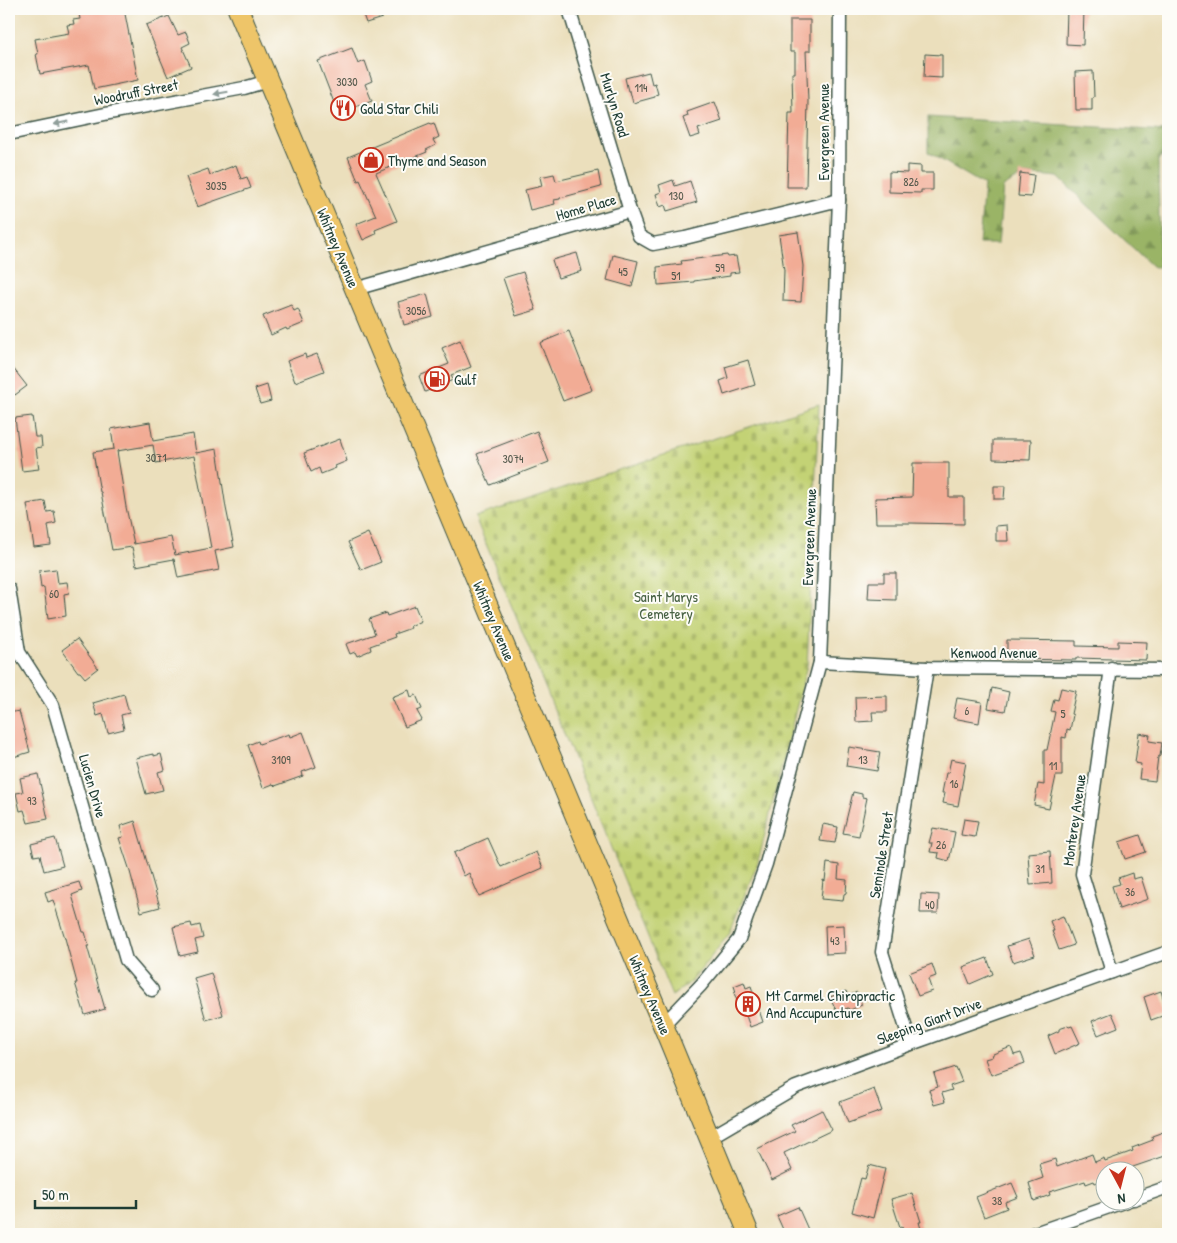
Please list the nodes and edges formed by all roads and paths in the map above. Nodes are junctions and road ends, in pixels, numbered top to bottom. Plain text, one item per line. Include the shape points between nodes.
1 (238, 9) edge
2 (569, 9) edge
3 (840, 9) edge
4 (268, 81) junction
5 (9, 134) edge
6 (839, 200) junction
7 (630, 211) junction
8 (355, 289) junction
9 (9, 589) edge
10 (820, 662) junction
11 (927, 668) junction
12 (1111, 668) junction
13 (1168, 670) edge
14 (1168, 952) edge
15 (1112, 972) junction
16 (152, 990) dead end
17 (664, 1025) junction
18 (911, 1044) junction
19 (709, 1138) junction
20 (1168, 1187) edge
21 (1144, 1195) edge
22 (1100, 1210) edge
23 (748, 1234) edge
24 (1032, 1234) edge

1 - 4 highway, Whitney Avenue
2 - 7 street, Murlyn Road
3 - 6 street, Evergreen Avenue
4 -> 5 street, Woodruff Street
4 - 8 highway, Whitney Avenue
6 - 7 street, Home Place via 653,244 639,236
6 - 10 street, Evergreen Avenue
7 - 8 street, Home Place
8 - 17 highway, Whitney Avenue
9 - 16 street, Lucien Drive via 19,652 53,705 126,960
10 - 11 street, Kenwood Avenue
10 - 17 street, Evergreen Avenue via 766,864 739,939
11 - 12 street, Kenwood Avenue
11 - 18 street, Seminole Street via 882,952
12 - 13 street, Kenwood Avenue
12 - 15 street, Monterey Avenue via 1082,874
14 - 15 street, Sleeping Giant Drive
15 - 18 street, Sleeping Giant Drive
17 - 19 highway, Whitney Avenue
18 - 19 street, Sleeping Giant Drive via 796,1087
19 - 23 highway, Whitney Avenue
20 - 21 street
22 - 24 street

